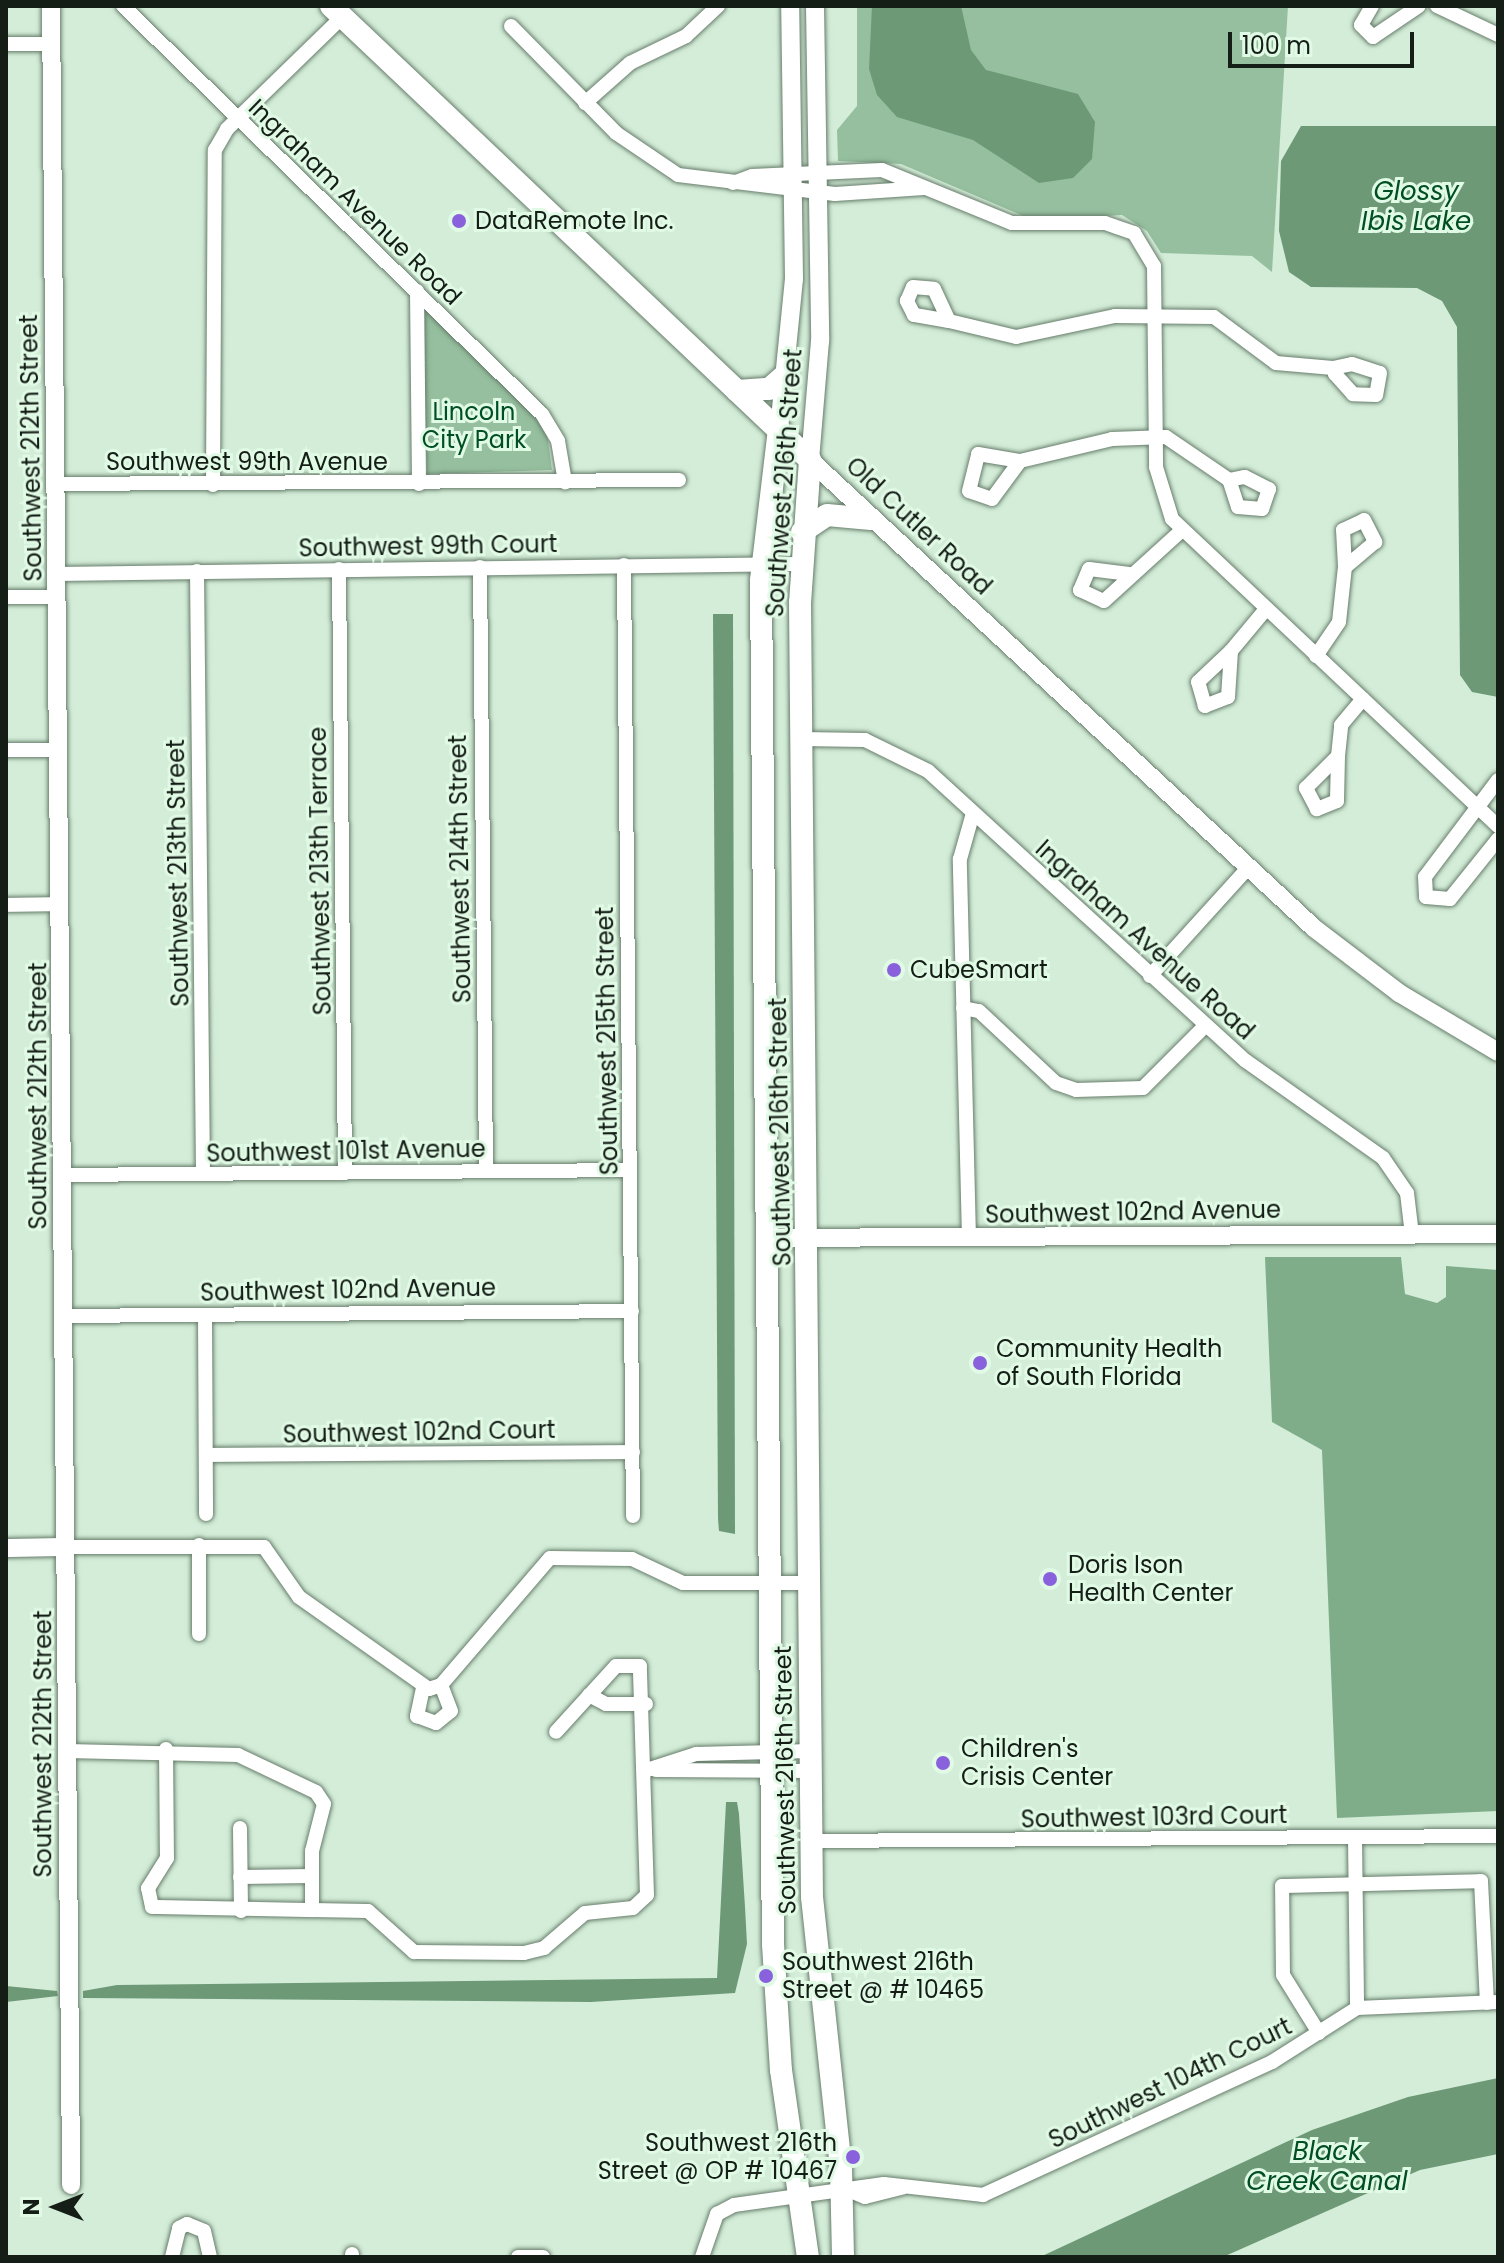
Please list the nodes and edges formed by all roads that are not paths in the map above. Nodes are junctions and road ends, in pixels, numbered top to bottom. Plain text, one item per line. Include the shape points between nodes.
1 (51, 6) edge
2 (123, 6) edge
3 (718, 6) edge
4 (790, 6) edge
5 (815, 6) edge
6 (1372, 6) edge
7 (1419, 6) edge
8 (1437, 6) edge
9 (336, 11) edge
10 (511, 26) dead end
11 (1498, 35) edge
12 (6, 44) edge
13 (51, 44) junction
14 (585, 103) junction
15 (238, 118) junction
16 (818, 170) junction
17 (793, 181) junction
18 (924, 188) junction
19 (818, 192) junction
20 (417, 291) junction
21 (1156, 315) junction
22 (949, 321) dead end
23 (1333, 368) dead end
24 (786, 374) junction
25 (737, 391) junction
26 (779, 429) junction
27 (1156, 436) junction
28 (810, 460) junction
29 (1020, 461) dead end
30 (679, 480) dead end
31 (1229, 480) dead end
32 (565, 482) junction
33 (55, 484) junction
34 (419, 484) junction
35 (213, 485) junction
36 (871, 519) junction
37 (1182, 530) junction
38 (802, 532) junction
39 (761, 564) junction
40 (800, 564) junction
41 (624, 565) junction
42 (480, 567) junction
43 (1345, 567) dead end
44 (339, 569) junction
45 (197, 571) junction
46 (57, 574) junction
47 (1129, 574) dead end
48 (6, 597) edge
49 (57, 597) junction
50 (1266, 609) junction
51 (1231, 651) dead end
52 (1316, 656) junction
53 (1363, 699) junction
54 (801, 739) junction
55 (6, 750) edge
56 (59, 750) junction
57 (1338, 756) dead end
58 (1498, 780) edge
59 (1476, 803) junction
60 (973, 813) junction
61 (1498, 826) edge
62 (1498, 839) edge
63 (1248, 868) junction
64 (61, 904) junction
65 (6, 905) edge
66 (1150, 976) junction
67 (963, 1008) junction
68 (1205, 1026) junction
69 (1498, 1052) edge
70 (630, 1170) junction
71 (486, 1171) junction
72 (345, 1173) junction
73 (203, 1174) junction
74 (62, 1175) junction
75 (1498, 1234) edge
76 (1412, 1235) junction
77 (768, 1238) junction
78 (807, 1238) junction
79 (969, 1238) junction
80 (632, 1311) junction
81 (205, 1315) junction
82 (64, 1316) junction
83 (633, 1452) junction
84 (206, 1455) junction
85 (206, 1514) dead end
86 (633, 1516) dead end
87 (199, 1545) junction
88 (65, 1547) junction
89 (6, 1548) edge
90 (771, 1583) junction
91 (810, 1583) junction
92 (199, 1634) dead end
93 (441, 1685) junction
94 (423, 1688) junction
95 (589, 1695) junction
96 (646, 1704) junction
97 (556, 1732) dead end
98 (166, 1749) junction
99 (67, 1751) junction
100 (706, 1754) junction
101 (772, 1761) junction
102 (811, 1761) junction
103 (647, 1770) junction
104 (706, 1771) junction
105 (240, 1828) dead end
106 (1498, 1836) edge
107 (1355, 1837) junction
108 (811, 1841) junction
109 (312, 1876) junction
110 (240, 1877) junction
111 (1355, 1884) junction
112 (312, 1910) junction
113 (241, 1911) junction
114 (1492, 2002) edge
115 (1357, 2008) junction
116 (1319, 2033) junction
117 (71, 2185) dead end
118 (848, 2192) junction
119 (802, 2197) junction
120 (172, 2257) edge
121 (210, 2257) edge
122 (518, 2257) edge
123 (543, 2257) edge
124 (702, 2257) edge
125 (808, 2257) edge
126 (843, 2257) edge

1 - 13 street, Southwest 212th Street
2 - 15 street, Ingraham Avenue Road
3 - 14 street via 686,36 630,63
4 - 17 street, Southwest 216th Street
5 - 16 street, Southwest 216th Street
6 - 7 street via 1361,25 1373,37
8 - 11 street
9 - 15 street
9 - 25 main road, Old Cutler Road
10 - 14 street
12 - 13 street
13 - 33 street, Southwest 212th Street
14 - 17 street via 652,163 688,178
15 - 20 street, Ingraham Avenue Road
15 - 35 street via 218,142 211,171
16 - 17 street
16 - 18 street via 895,172
16 - 19 street, Southwest 216th Street
17 - 19 street
17 - 24 street, Southwest 216th Street
18 - 19 street
18 - 21 street via 1025,226 1105,223 1131,231 1153,261
19 - 28 street, Southwest 216th Street via 820,341
20 - 32 street, Ingraham Avenue Road via 554,431
20 - 34 street
21 - 22 street via 1016,337
21 - 23 street via 1220,318 1276,363
21 - 27 street
24 - 25 main road via 769,389
24 - 26 street, Southwest 216th Street
25 - 26 main road, Old Cutler Road
26 - 28 main road, Old Cutler Road
26 - 39 main road, Southwest 216th Street
27 - 29 street via 1112,439
27 - 31 street via 1184,444
27 - 37 street via 1159,489
28 - 36 street, Old Cutler Road
28 - 38 main road, Southwest 216th Street
30 - 32 street, Southwest 99th Avenue
32 - 34 street, Southwest 99th Avenue
33 - 35 street, Southwest 99th Avenue
33 - 46 street, Southwest 212th Street
34 - 35 street, Southwest 99th Avenue
36 - 38 main road via 827,515
36 - 63 street, Old Cutler Road
37 - 47 street
37 - 50 street
38 - 40 main road, Southwest 216th Street
39 - 40 street, Southwest 99th Court
39 - 41 street, Southwest 99th Court
39 - 77 main road, Southwest 216th Street
40 - 54 main road, Southwest 216th Street
41 - 42 street, Southwest 99th Court
41 - 70 street, Southwest 215th Street
42 - 44 street, Southwest 99th Court
42 - 71 street, Southwest 214th Street
43 - 52 street via 1339,622
44 - 45 street, Southwest 99th Court
44 - 72 street, Southwest 213th Terrace
45 - 46 street, Southwest 99th Court
45 - 73 street, Southwest 213th Street
46 - 49 street, Southwest 212th Street
48 - 49 street
49 - 56 street, Southwest 212th Street
50 - 51 street
50 - 52 street
52 - 53 street
53 - 57 street via 1341,725
53 - 59 street
54 - 60 street, Ingraham Avenue Road via 877,743 928,771
54 - 78 main road, Southwest 216th Street
55 - 56 street
56 - 64 street, Southwest 212th Street
58 - 59 street
59 - 61 street
59 - 62 street via 1425,877 1426,897 1450,899
60 - 66 street, Ingraham Avenue Road
60 - 67 street via 960,846
63 - 66 street
63 - 69 street, Old Cutler Road via 1371,974
64 - 65 street
64 - 74 street, Southwest 212th Street
66 - 68 street, Ingraham Avenue Road
67 - 68 street via 979,1011 1056,1083 1076,1090 1143,1088
67 - 79 street
68 - 76 street, Ingraham Avenue Road via 1383,1158 1407,1193
70 - 71 street, Southwest 101st Avenue
70 - 80 street, Southwest 215th Street
71 - 72 street, Southwest 101st Avenue
72 - 73 street, Southwest 101st Avenue
73 - 74 street, Southwest 101st Avenue
74 - 82 street, Southwest 212th Street
75 - 76 street, Southwest 102nd Avenue
76 - 79 street, Southwest 102nd Avenue
77 - 78 street, Southwest 102nd Avenue
77 - 90 main road, Southwest 216th Street
78 - 79 street, Southwest 102nd Avenue
78 - 91 main road, Southwest 216th Street
80 - 81 street, Southwest 102nd Avenue
80 - 83 street, Southwest 215th Street
81 - 82 street, Southwest 102nd Avenue
81 - 84 street
82 - 88 street, Southwest 212th Street
83 - 84 street, Southwest 102nd Court
83 - 86 street, Southwest 215th Street
84 - 85 street
87 - 88 street
87 - 92 street
87 - 94 street via 270,1550 299,1597
88 - 89 street
88 - 99 street, Southwest 212th Street
90 - 91 street
90 - 93 street via 677,1583 632,1559 550,1558
90 - 101 main road, Southwest 216th Street
91 - 102 main road, Southwest 216th Street
93 - 94 street
93 - 94 street via 451,1711 436,1723 417,1716
95 - 96 street via 606,1704
95 - 96 street via 616,1666 636,1663 644,1673
95 - 97 street
96 - 103 street
98 - 99 street
98 - 109 street via 230,1752 316,1792 326,1818 313,1845
98 - 113 street via 167,1858 148,1901 163,1912
99 - 117 street, Southwest 212th Street
100 - 101 street
100 - 103 street
100 - 104 street
101 - 102 street
101 - 104 street
101 - 119 main road, Southwest 216th Street via 776,2021
102 - 108 main road, Southwest 216th Street
103 - 104 street
103 - 112 street via 645,1899 633,1908 585,1913 537,1951 414,1952 368,1911
105 - 110 street
106 - 107 street, Southwest 103rd Court
107 - 108 street, Southwest 103rd Court
107 - 111 street
108 - 118 main road, Southwest 216th Street via 815,1965
109 - 110 street
109 - 112 street
110 - 113 street
111 - 114 street via 1481,1881
111 - 115 street
111 - 116 street via 1280,1892 1286,1987
112 - 113 street
114 - 115 street
115 - 116 street, Southwest 104th Court
116 - 118 street, Southwest 104th Court via 983,2195 905,2187
118 - 119 street, Southwest 104th Court
118 - 126 main road, Southwest 216th Street
119 - 124 street via 717,2214
119 - 125 main road, Southwest 216th Street
120 - 121 street via 179,2228 187,2224 204,2231
122 - 123 street

